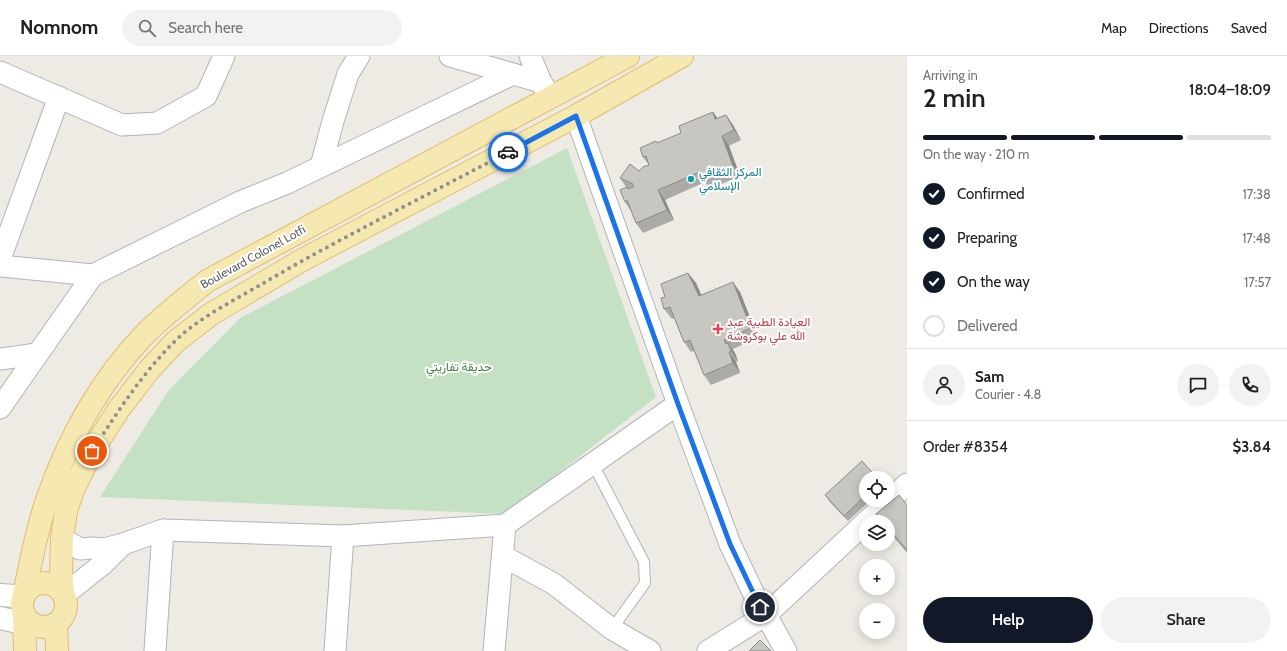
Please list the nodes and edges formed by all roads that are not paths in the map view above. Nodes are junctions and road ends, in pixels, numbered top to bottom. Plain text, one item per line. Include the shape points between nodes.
1 (359, 56) edge
2 (450, 56) edge
3 (530, 56) edge
4 (628, 56) edge
5 (682, 56) edge
6 (219, 58) edge
7 (0, 72) edge
8 (513, 74) junction
9 (546, 90) junction
10 (59, 98) junction
11 (576, 116) junction
12 (321, 166) junction
13 (0, 259) edge
14 (0, 266) edge
15 (93, 275) junction
16 (37, 354) junction
17 (0, 359) edge
18 (678, 404) junction
19 (0, 408) edge
20 (593, 464) junction
21 (907, 484) edge
22 (874, 515) edge
23 (505, 525) junction
24 (859, 529) edge
25 (163, 530) junction
26 (343, 536) junction
27 (62, 538) junction
28 (123, 544) junction
29 (503, 556) junction
30 (64, 593) junction
31 (0, 595) edge
32 (31, 613) junction
33 (766, 615) junction
34 (0, 618) edge
35 (612, 629) junction
36 (25, 651) edge
37 (57, 651) edge
38 (155, 651) edge
39 (335, 651) edge
40 (494, 651) edge
41 (650, 651) edge
42 (708, 651) edge
43 (786, 651) edge

1 - 12 street via 348,74
2 - 8 street
3 - 9 street
4 - 9 main road, Boulevard Colonel Lotfi
5 - 11 main road
6 - 10 street via 206,96 157,123 122,125
7 - 10 street
8 - 9 street
8 - 12 street
9 - 32 main road, Boulevard Colonel Lotfi via 207,281 144,335 108,379 82,420 58,469 36,540
10 - 13 street
11 - 18 street
11 - 27 main road via 304,260 211,314 175,342 119,409 92,451 73,490 66,511
12 - 15 street via 240,202
14 - 15 street
15 - 16 street
16 - 17 street
16 - 19 street
18 - 20 street
18 - 33 street via 730,544
20 - 23 street
20 - 35 lane via 644,562 645,583
21 - 22 street
23 - 26 street
23 - 29 street
24 - 33 street
25 - 26 street
25 - 28 street
25 - 38 street
26 - 39 street
27 - 28 street via 80,548 104,549
27 - 30 main road via 61,571
28 - 30 street via 104,563
29 - 35 street via 554,584
29 - 40 street
30 - 32 main road via 67,605 62,619
30 - 32 main road via 53,583 40,582 28,589
31 - 32 street
32 - 34 street
32 - 36 main road, Boulevard Colonel Lotfi
32 - 37 main road, Boulevard Colonel Lotfi
33 - 42 street
33 - 43 street
35 - 41 street

